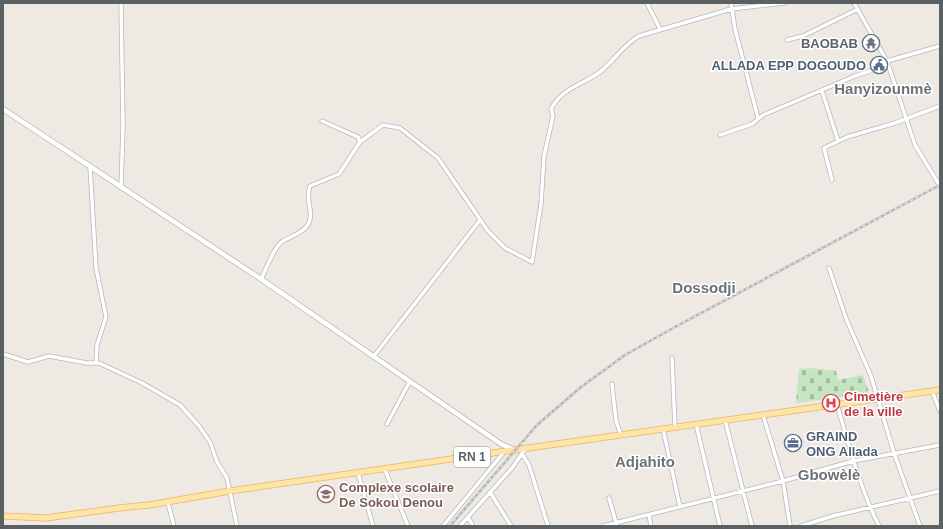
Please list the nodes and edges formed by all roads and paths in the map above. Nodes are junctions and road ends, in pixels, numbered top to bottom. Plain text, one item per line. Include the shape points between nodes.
1 (121, 3) edge
2 (648, 3) edge
3 (731, 3) edge
4 (785, 3) edge
5 (854, 3) edge
6 (731, 9) junction
7 (858, 9) junction
8 (660, 29) junction
9 (787, 40) dead end
10 (940, 46) edge
11 (887, 61) junction
12 (822, 91) junction
13 (940, 106) edge
14 (3, 109) edge
15 (758, 118) junction
16 (907, 119) junction
17 (322, 121) dead end
18 (720, 135) dead end
19 (838, 141) junction
20 (360, 142) junction
21 (90, 167) junction
22 (832, 180) dead end
23 (940, 186) edge
24 (121, 188) junction
25 (480, 220) junction
26 (829, 268) dead end
27 (261, 279) junction
28 (3, 354) edge
29 (374, 356) junction
30 (672, 358) dead end
31 (96, 363) junction
32 (410, 382) junction
33 (612, 384) dead end
34 (940, 390) edge
35 (932, 391) junction
36 (877, 398) junction
37 (837, 404) junction
38 (940, 411) edge
39 (763, 414) junction
40 (725, 420) junction
41 (387, 424) dead end
42 (696, 424) junction
43 (675, 427) junction
44 (663, 429) junction
45 (621, 435) junction
46 (501, 444) junction
47 (940, 445) edge
48 (526, 448) junction
49 (514, 450) junction
50 (501, 452) junction
51 (894, 453) junction
52 (522, 454) junction
53 (853, 461) junction
54 (385, 470) junction
55 (358, 474) junction
56 (783, 481) junction
57 (230, 491) junction
58 (744, 491) junction
59 (940, 491) edge
60 (490, 492) junction
61 (910, 497) junction
62 (609, 498) dead end
63 (714, 499) junction
64 (168, 503) junction
65 (680, 507) junction
66 (869, 507) junction
67 (648, 515) junction
68 (3, 516) edge
69 (468, 517) junction
70 (616, 524) edge
71 (174, 526) edge
72 (237, 526) edge
73 (373, 526) edge
74 (408, 526) edge
75 (443, 526) edge
76 (460, 526) edge
77 (473, 526) edge
78 (511, 526) edge
79 (548, 526) edge
80 (603, 526) edge
81 (651, 526) edge
82 (720, 526) edge
83 (752, 526) edge
84 (790, 526) edge
85 (801, 526) edge
86 (879, 526) edge
87 (920, 526) edge

1 - 24 street
2 - 8 street
3 - 6 street
4 - 6 street
5 - 7 street
6 - 8 street
6 - 15 street
7 - 9 street via 803,36
7 - 11 street
8 - 25 street via 631,40 600,72 560,95 554,103 551,109 554,116 544,156 541,204 532,262 506,248
10 - 11 street
11 - 12 street via 879,68
11 - 16 street
12 - 15 street
12 - 19 street
13 - 16 street
14 - 21 street
15 - 18 street via 752,124
16 - 19 street
16 - 23 street via 920,155
17 - 20 street via 358,137
19 - 22 street via 823,150
20 - 25 street via 383,125 400,128 438,158
20 - 27 street via 339,174 310,186 308,194 311,215 307,226 279,244
21 - 24 street
21 - 31 street via 96,268 106,316 97,345
24 - 27 street
25 - 29 street
26 - 36 street
27 - 29 street
28 - 31 street via 28,362 49,356
29 - 32 street
30 - 43 street
31 - 57 street via 142,383 180,405 208,438 217,462 227,478
32 - 41 street
32 - 46 street
33 - 45 street via 616,421
34 - 35 main road, RN 1
35 - 36 main road, RN 1
35 - 38 street
36 - 37 main road, RN 1
36 - 51 street
37 - 39 main road, RN 1
37 - 53 street
39 - 40 main road, RN 1
39 - 56 street
40 - 42 main road, RN 1
40 - 58 street
42 - 43 main road, RN 1
42 - 63 street
43 - 44 main road, RN 1
44 - 45 main road, RN 1
44 - 65 street
45 - 48 main road, RN 1
46 - 49 street
46 - 50 street
47 - 51 street
48 - 49 main road, RN 1
48 - 52 street
49 - 50 main road, RN 1
50 - 54 main road, RN 1
50 - 75 street
51 - 53 street
51 - 61 street
52 - 60 street
52 - 79 street via 529,465
53 - 56 street
53 - 66 street
54 - 55 main road, RN 1
54 - 74 street
55 - 57 main road, RN 1
55 - 73 street
56 - 58 street
56 - 84 street
57 - 64 main road, RN 1
57 - 72 street
58 - 63 street
58 - 83 street
59 - 61 street
60 - 69 street
60 - 78 street
61 - 66 street
61 - 87 street
62 - 70 street
63 - 65 street
63 - 82 street
64 - 68 main road, RN 1 via 46,518
64 - 71 street
65 - 67 street
66 - 85 street
66 - 86 street
67 - 70 street
67 - 81 street
69 - 76 street
69 - 77 street
70 - 80 street

